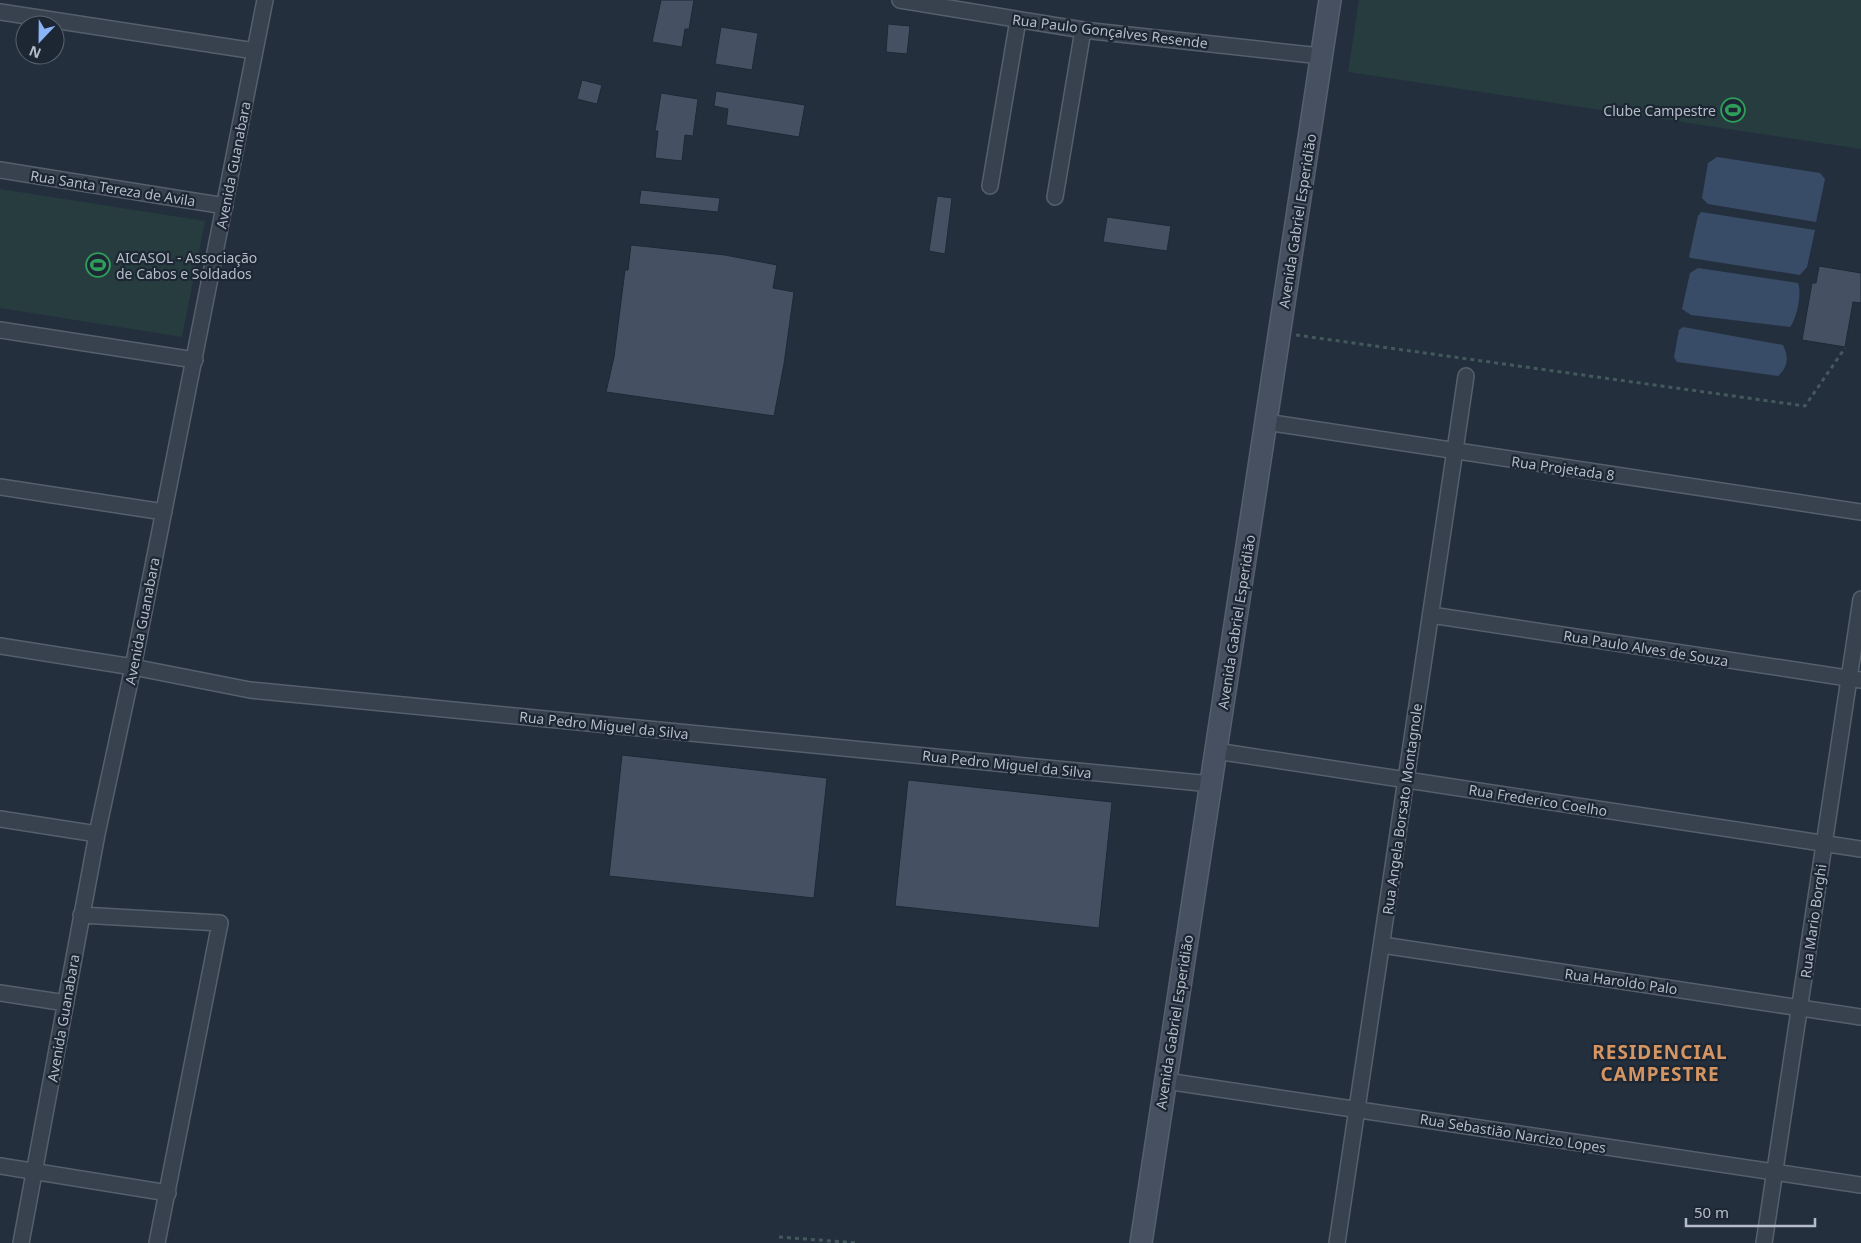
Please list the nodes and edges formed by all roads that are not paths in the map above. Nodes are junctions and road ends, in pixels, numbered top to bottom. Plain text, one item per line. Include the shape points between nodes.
1 (266, 0) edge
2 (900, 0) edge
3 (1330, 0) edge
4 (0, 12) edge
5 (1018, 20) junction
6 (1083, 30) junction
7 (255, 51) junction
8 (1322, 56) junction
9 (0, 170) edge
10 (990, 186) dead end
11 (1055, 197) dead end
12 (225, 206) junction
13 (0, 330) edge
14 (195, 360) junction
15 (1466, 376) dead end
16 (1266, 422) junction
17 (1455, 451) junction
18 (0, 487) edge
19 (164, 512) junction
20 (1861, 512) edge
21 (1861, 599) edge
22 (1431, 615) junction
23 (0, 646) edge
24 (133, 667) junction
25 (1855, 679) edge
26 (1216, 751) junction
27 (1406, 780) junction
28 (1210, 784) junction
29 (0, 819) edge
30 (97, 834) junction
31 (1825, 843) junction
32 (1861, 848) edge
33 (81, 915) junction
34 (1382, 945) junction
35 (0, 993) edge
36 (66, 1003) junction
37 (1800, 1008) junction
38 (1861, 1017) edge
39 (1166, 1081) junction
40 (1357, 1110) junction
41 (0, 1166) edge
42 (34, 1171) junction
43 (1775, 1172) junction
44 (1861, 1186) edge
45 (168, 1192) junction
46 (20, 1243) edge
47 (157, 1243) edge
48 (1141, 1243) edge
49 (1337, 1243) edge
50 (1764, 1243) edge

1 - 7 street, Avenida Guanabara
2 - 5 street, Rua Paulo Gonçalves Resende
3 - 8 main road, Avenida Gabriel Esperidião
4 - 7 street
5 - 6 street, Rua Paulo Gonçalves Resende
5 - 10 street
6 - 8 street, Rua Paulo Gonçalves Resende
6 - 11 street
7 - 12 street, Avenida Guanabara
8 - 16 main road, Avenida Gabriel Esperidião
9 - 12 street, Rua Santa Tereza de Avila
12 - 14 street, Avenida Guanabara
13 - 14 street
14 - 19 street, Avenida Guanabara
15 - 17 street, Rua Angela Borsato Montagnole
16 - 17 street, Rua Projetada 8
16 - 26 main road, Avenida Gabriel Esperidião
17 - 20 street, Rua Projetada 8
17 - 22 street, Rua Angela Borsato Montagnole
18 - 19 street
19 - 24 street, Avenida Guanabara
21 - 25 street, Rua Mario Borghi
22 - 25 street, Rua Paulo Alves de Souza
22 - 27 street, Rua Angela Borsato Montagnole
23 - 24 street, Rua Pedro Miguel da Silva
24 - 28 street, Rua Pedro Miguel da Silva via 250,690
24 - 30 street, Avenida Guanabara
25 - 31 street, Rua Mario Borghi
26 - 27 street, Rua Frederico Coelho
26 - 28 main road, Avenida Gabriel Esperidião
27 - 31 street, Rua Frederico Coelho
27 - 34 street, Rua Angela Borsato Montagnole
28 - 39 main road, Avenida Gabriel Esperidião
29 - 30 street
30 - 33 street, Avenida Guanabara
31 - 32 street, Rua Frederico Coelho
31 - 37 street, Rua Mario Borghi
33 - 36 street, Avenida Guanabara
33 - 45 street via 220,923
34 - 37 street, Rua Haroldo Palo
34 - 40 street, Rua Angela Borsato Montagnole
35 - 36 street
36 - 42 street, Avenida Guanabara
37 - 38 street, Rua Haroldo Palo
37 - 43 street, Rua Mario Borghi
39 - 40 street, Rua Sebastião Narcizo Lopes
39 - 48 main road, Avenida Gabriel Esperidião
40 - 43 street, Rua Sebastião Narcizo Lopes
40 - 49 street, Rua Angela Borsato Montagnole
41 - 42 street
42 - 45 street
42 - 46 street, Avenida Guanabara
43 - 44 street, Rua Sebastião Narcizo Lopes
43 - 50 street, Rua Mario Borghi
45 - 47 street

